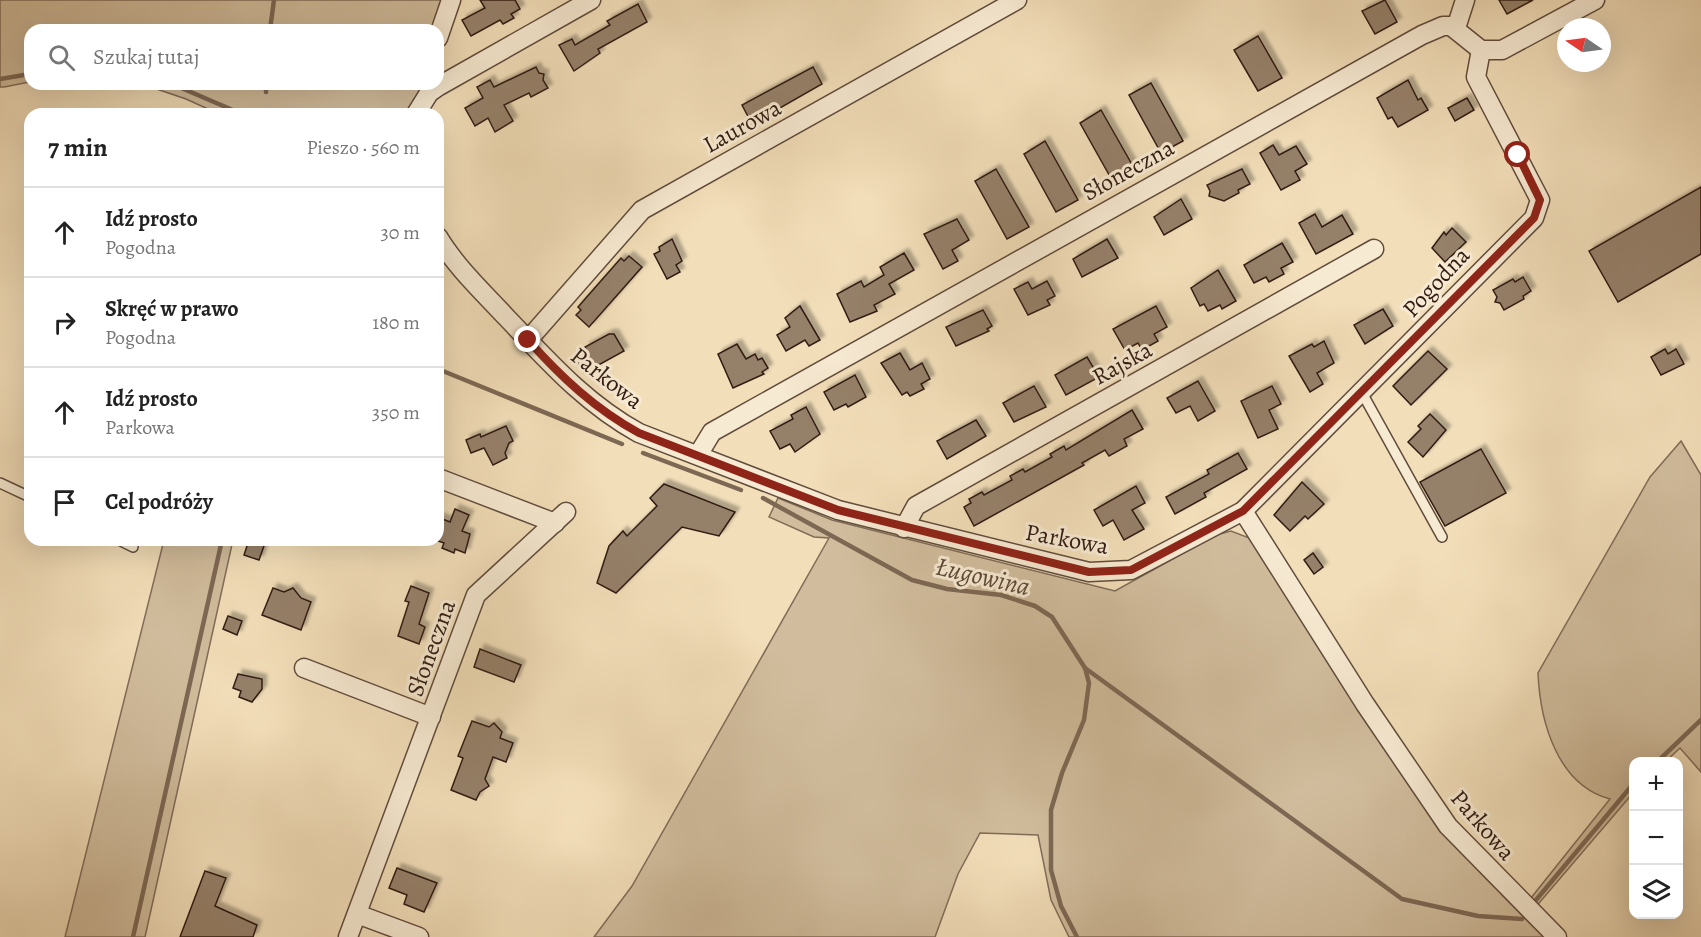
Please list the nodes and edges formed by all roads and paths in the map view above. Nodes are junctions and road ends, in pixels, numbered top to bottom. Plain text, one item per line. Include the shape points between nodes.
1 (451, 0) edge
2 (591, 0) edge
3 (1017, 0) edge
4 (1464, 0) edge
5 (1595, 0) edge
6 (443, 24) edge
7 (1456, 28) junction
8 (1480, 50) junction
9 (444, 81) edge
10 (432, 90) edge
11 (420, 108) edge
12 (444, 245) edge
13 (1374, 249) dead end
14 (528, 340) junction
15 (1361, 391) junction
16 (698, 455) junction
17 (444, 480) edge
18 (0, 483) edge
19 (24, 494) edge
20 (1243, 511) junction
21 (904, 528) junction
22 (1442, 537) dead end
23 (304, 669) dead end
24 (431, 717) junction
25 (357, 914) junction
26 (348, 937) edge
27 (418, 937) edge
28 (1557, 937) edge

1 - 6 street
2 - 9 street
3 - 14 street, Laurowa via 642,210
4 - 7 street
5 - 8 street via 1502,50
7 - 8 street
7 - 16 street, Słoneczna via 1443,26 1422,35 712,432
8 - 15 street, Pogodna via 1476,77 1540,200 1539,210
10 - 11 street
12 - 14 street, Parkowa via 465,274
13 - 21 street, Rajska via 916,506
14 - 16 street, Parkowa via 558,374 614,419 639,433
15 - 20 street, Pogodna
15 - 22 lane
16 - 21 street, Parkowa via 802,497
17 - 24 street, Słoneczna via 561,518 476,596
18 - 19 lane
20 - 21 street, Parkowa via 1131,570 1111,572 1089,572
20 - 28 street, Parkowa via 1365,704 1448,826
23 - 24 street, Słoneczna
24 - 25 street, Słoneczna
25 - 26 street, Słoneczna
25 - 27 street

